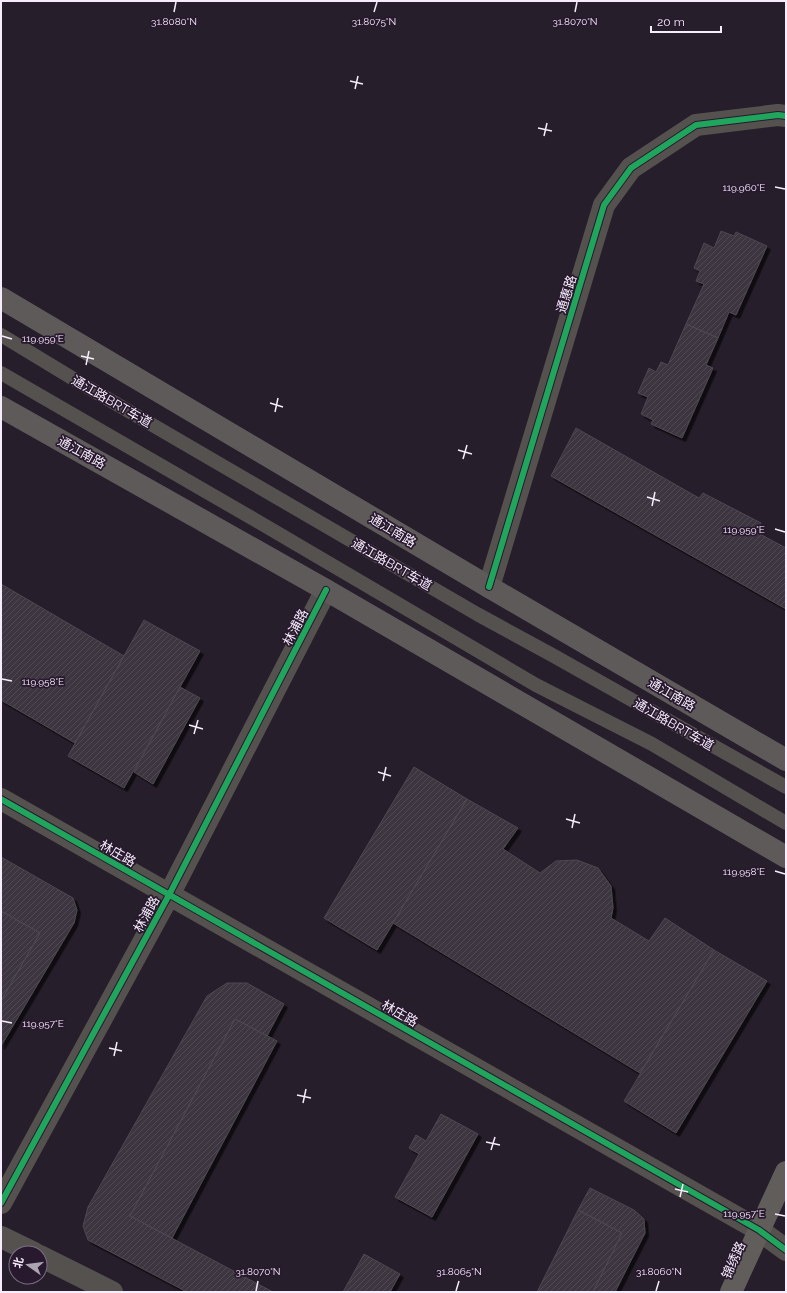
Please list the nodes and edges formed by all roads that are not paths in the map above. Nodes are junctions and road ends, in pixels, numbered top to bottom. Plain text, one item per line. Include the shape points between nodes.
1 (782, 116) edge
2 (1, 298) edge
3 (1, 335) edge
4 (1, 373) edge
5 (1, 407) edge
6 (489, 587) junction
7 (326, 590) junction
8 (786, 760) edge
9 (786, 788) edge
10 (1, 799) edge
11 (786, 823) edge
12 (786, 857) edge
13 (169, 895) junction
14 (786, 1172) edge
15 (1, 1203) edge
16 (759, 1230) junction
17 (1, 1237) edge
18 (18, 1245) edge
19 (786, 1250) edge
20 (48, 1260) edge
21 (112, 1292) edge
22 (731, 1292) edge

1 - 6 street, 通惠路 via 696,125 631,168 604,205
2 - 6 main road, 通江南路
3 - 9 lane, 通江路BRT车道 via 477,614
4 - 11 lane via 536,685 652,744
5 - 7 main road, 通江南路
6 - 8 main road, 通江南路
7 - 12 main road, 通江南路
7 - 13 street, 林浦路
10 - 13 street, 林庄路
13 - 15 street, 林浦路
13 - 16 street, 林庄路
14 - 16 street, 锦绣路
16 - 19 street, 林庄路
16 - 22 street, 锦绣路
17 - 18 street
20 - 21 street

